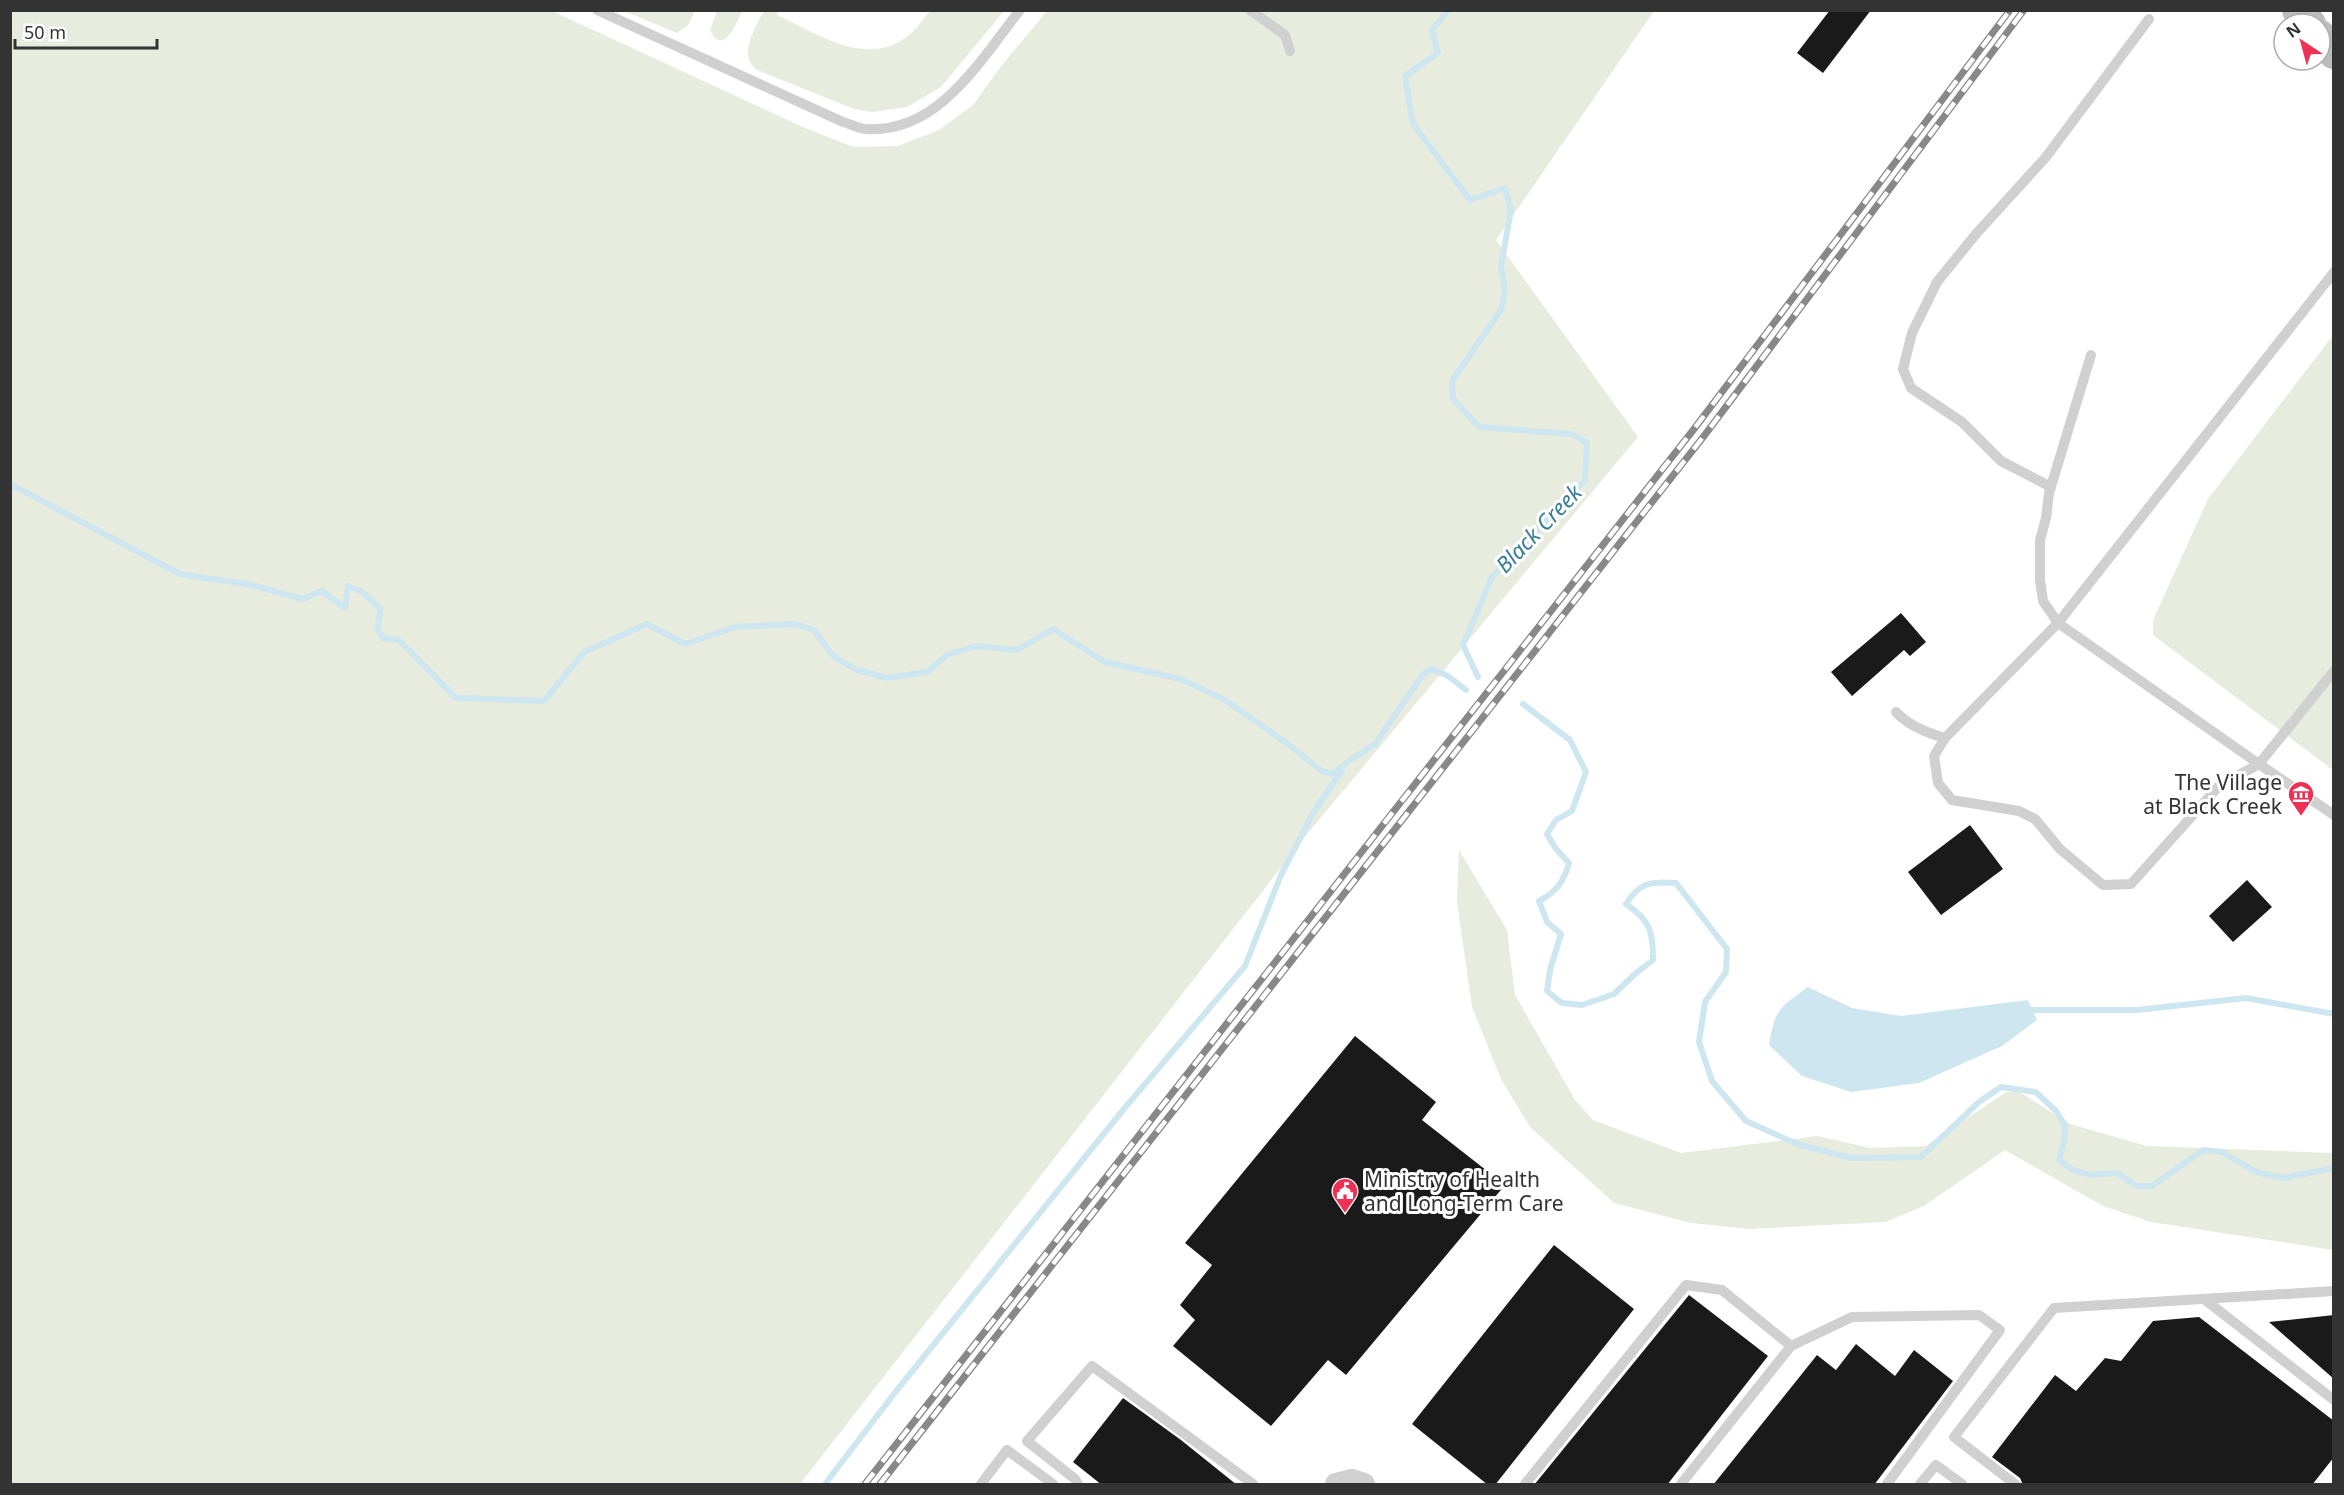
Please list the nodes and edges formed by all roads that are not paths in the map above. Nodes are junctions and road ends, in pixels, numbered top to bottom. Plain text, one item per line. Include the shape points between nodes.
1 (597, 10) edge
2 (1020, 10) edge
3 (1251, 10) edge
4 (2149, 20) dead end
5 (1290, 51) dead end
6 (2334, 272) edge
7 (2091, 355) dead end
8 (2051, 487) junction
9 (2058, 623) junction
10 (2334, 671) edge
11 (1896, 712) dead end
12 (1945, 738) junction
13 (2259, 764) junction
14 (2334, 815) edge
15 (2334, 1292) edge
16 (2204, 1299) junction
17 (1791, 1346) junction
18 (2334, 1400) edge
19 (1246, 1482) edge
20 (981, 1485) edge
21 (1053, 1485) edge
22 (1078, 1485) edge
23 (1336, 1485) edge
24 (1364, 1485) edge
25 (1526, 1485) edge
26 (1681, 1485) edge
27 (1887, 1485) edge
28 (1920, 1485) edge
29 (1962, 1485) edge
30 (2015, 1485) edge

1 - 2 lane via 864,129 894,126 924,116 951,96
3 - 5 lane via 1285,35
4 - 8 lane via 2046,157 1937,282 1912,333 1903,369 1911,388 1962,422 2001,461
6 - 9 lane
7 - 8 lane
8 - 9 lane via 2040,540 2040,580 2043,601
9 - 12 lane
9 - 13 lane
10 - 13 lane
11 - 12 lane via 1928,734
12 - 13 lane via 1934,756 1938,783 1952,800 2019,811 2035,819 2060,849 2103,885 2131,884 2219,786
13 - 14 lane
15 - 16 lane
16 - 18 lane
16 - 30 lane via 2054,1308 1954,1437
17 - 25 lane via 1722,1290 1686,1285
17 - 26 lane
17 - 27 lane via 1852,1317 1979,1315 2000,1330
19 - 22 lane via 1092,1366 1026,1441
20 - 21 lane via 1007,1450
23 - 24 street via 1352,1480
28 - 29 lane via 1936,1465

